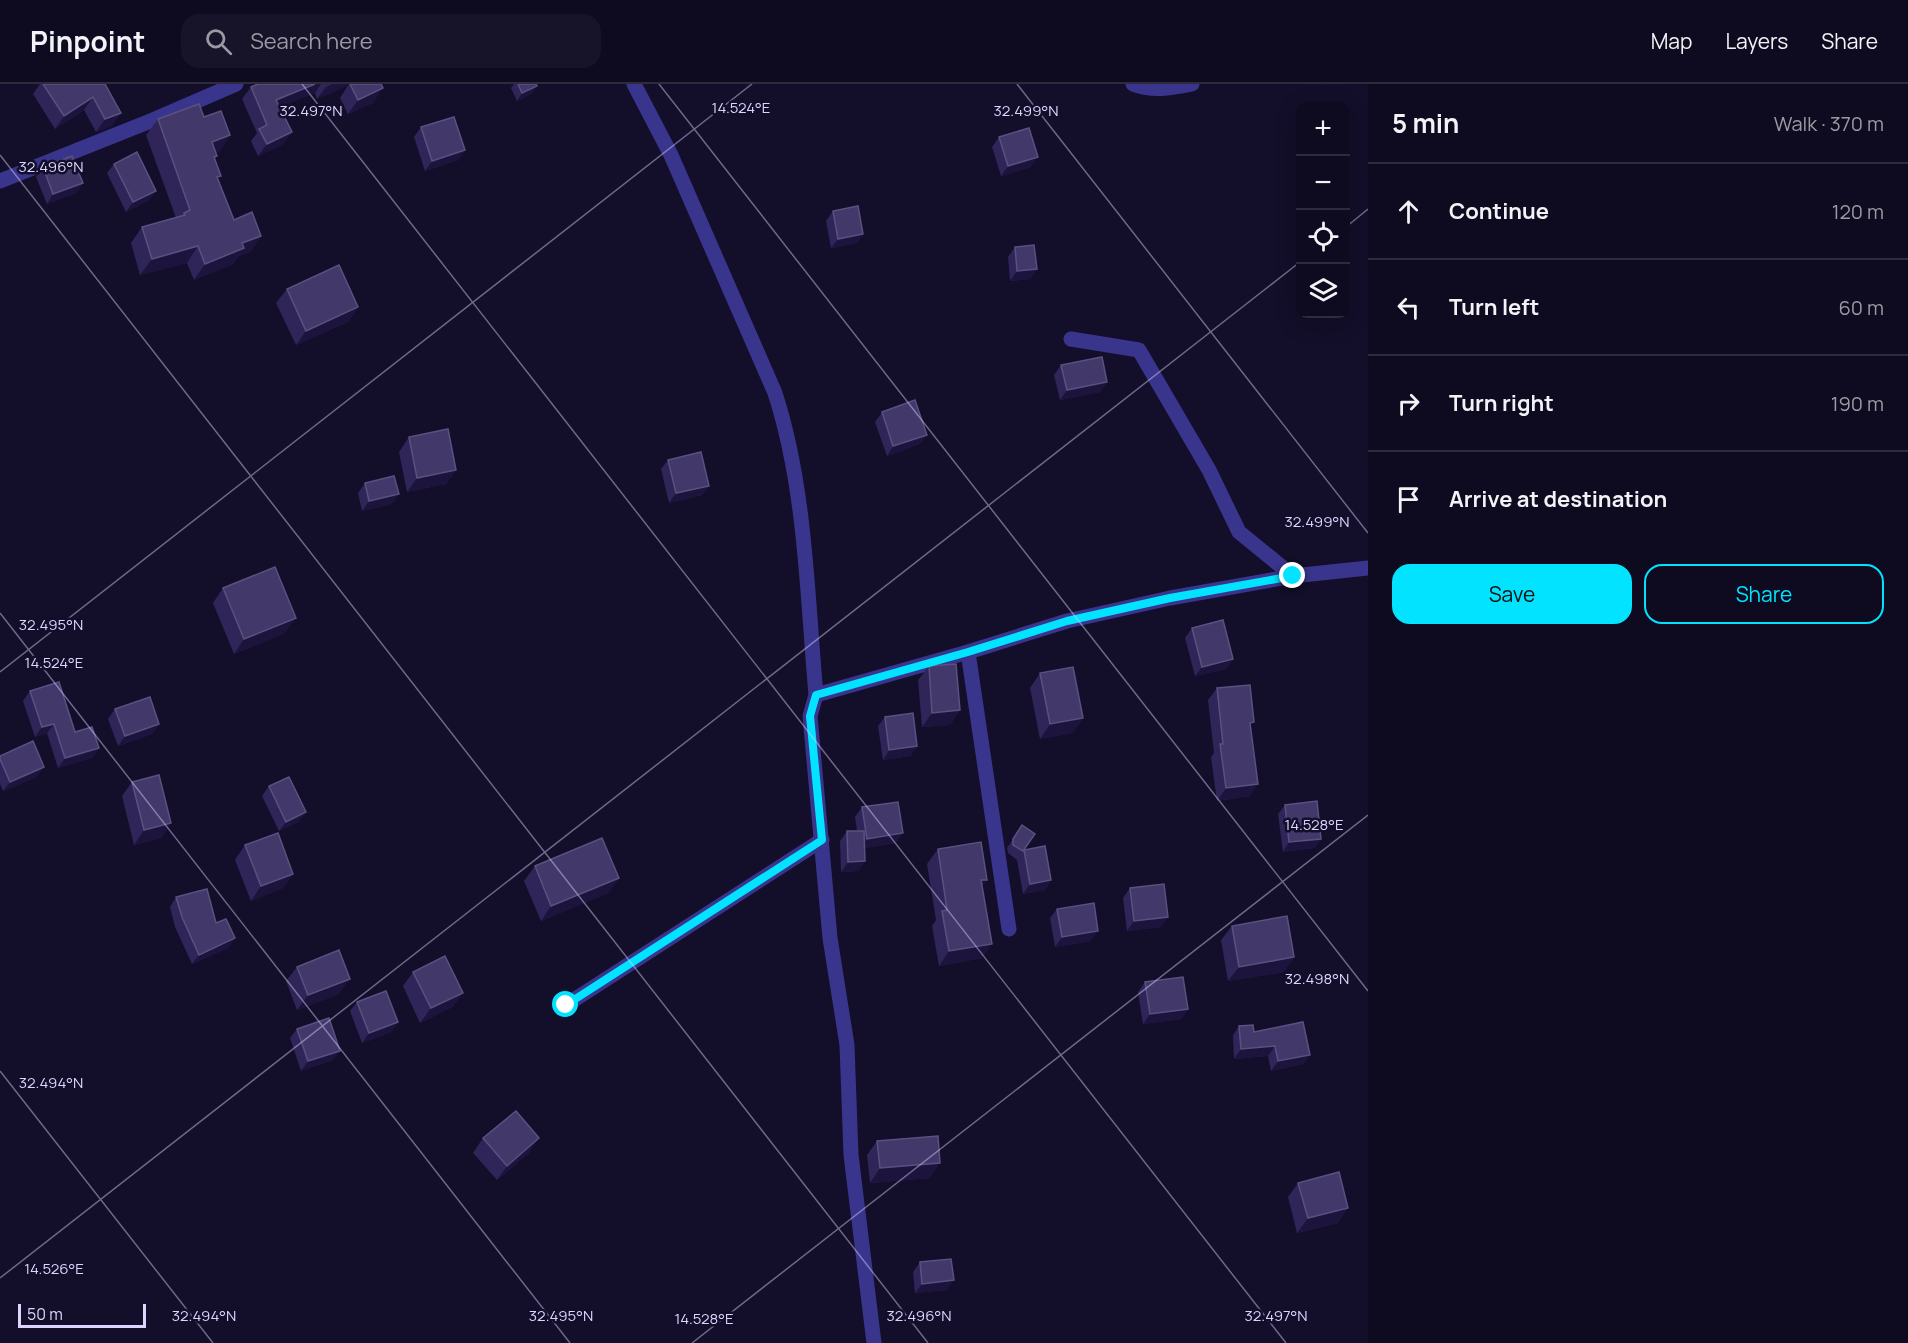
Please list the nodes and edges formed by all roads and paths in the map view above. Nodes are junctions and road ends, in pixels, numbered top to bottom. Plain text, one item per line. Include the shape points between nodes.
1 (236, 84) edge
2 (634, 84) edge
3 (1133, 84) edge
4 (1192, 84) edge
5 (0, 181) edge
6 (1071, 339) dead end
7 (1368, 568) edge
8 (1293, 576) junction
9 (968, 652) junction
10 (816, 695) junction
11 (822, 840) junction
12 (1009, 929) dead end
13 (566, 1005) dead end
14 (874, 1343) edge

1 - 5 street
2 - 10 street via 671,155 775,393 787,431 798,495
3 - 4 street via 1165,89
6 - 8 street via 1138,350 1209,470 1239,532
7 - 8 street
8 - 9 street via 1067,621
9 - 10 street
9 - 12 street
10 - 11 street via 810,716
11 - 13 street
11 - 14 street via 830,938 847,1045 851,1155

